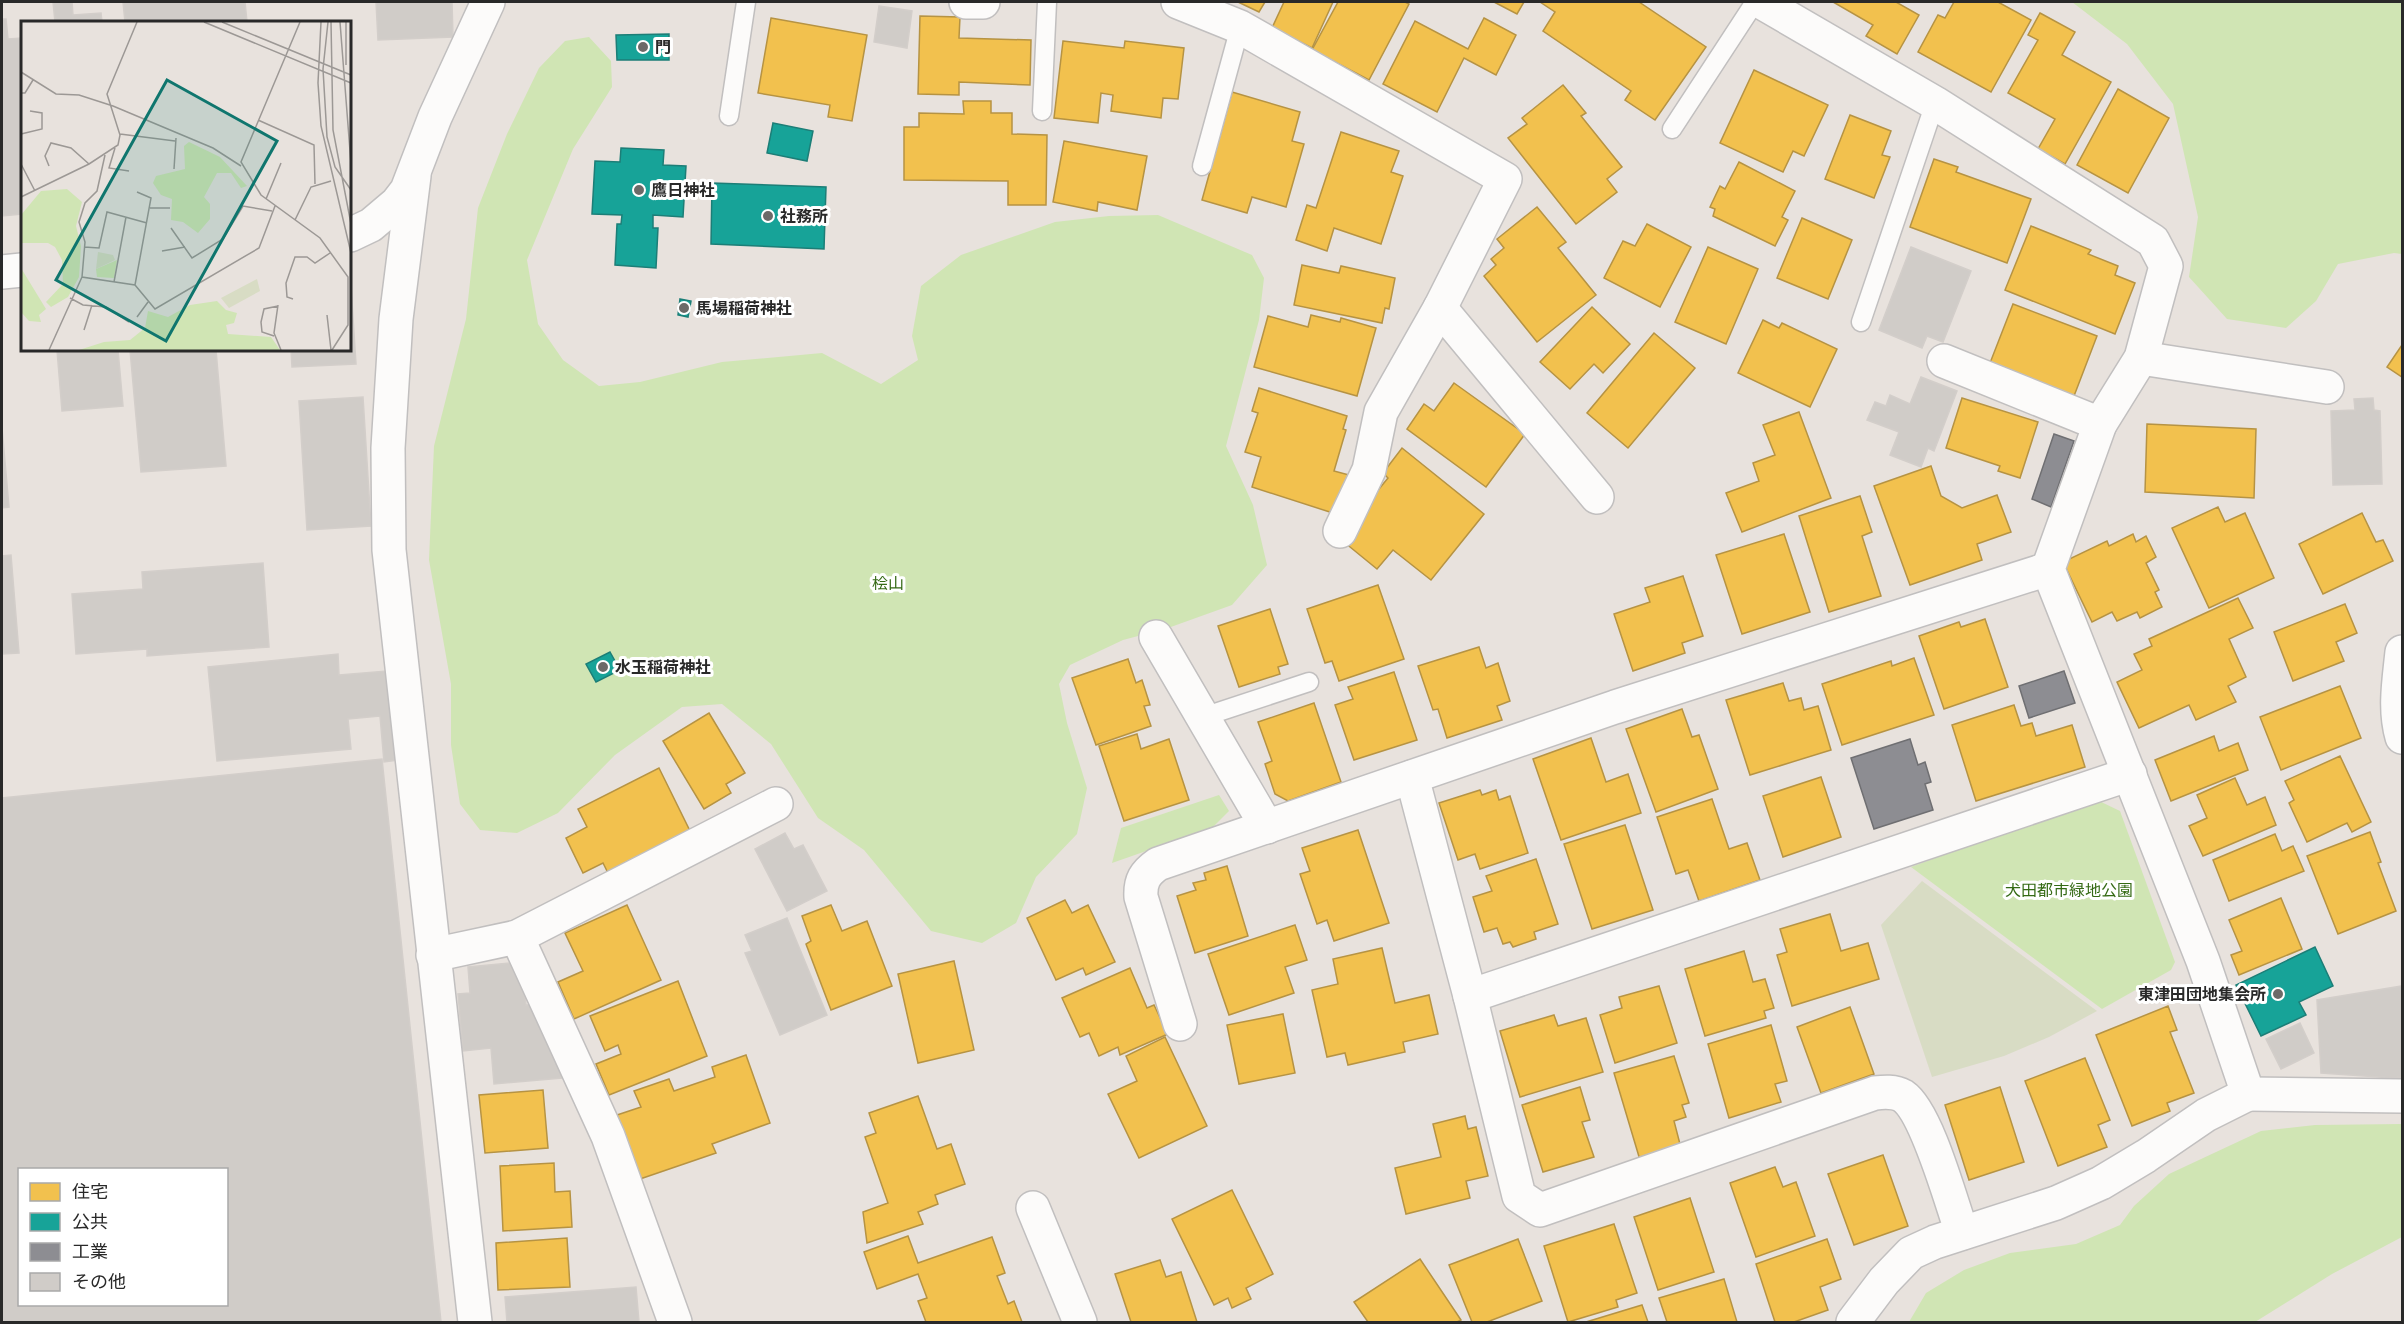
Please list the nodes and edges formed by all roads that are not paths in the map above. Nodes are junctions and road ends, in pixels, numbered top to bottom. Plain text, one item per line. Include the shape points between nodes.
1 (488, 2) edge
2 (746, 2) edge
3 (966, 2) edge
4 (983, 2) edge
5 (1047, 2) edge
6 (1178, 2) edge
7 (1755, 2) edge
8 (1761, 2) edge
9 (1240, 27) junction
10 (1935, 103) junction
11 (1042, 111) dead end
12 (729, 116) dead end
13 (1672, 129) dead end
14 (1203, 166) dead end
15 (414, 176) junction
16 (351, 235) edge
17 (21, 270) edge
18 (2, 272) edge
19 (1440, 308) junction
20 (1862, 322) dead end
21 (2141, 357) junction
22 (1944, 360) dead end
23 (2327, 387) dead end
24 (2100, 424) junction
25 (1597, 497) dead end
26 (1340, 531) dead end
27 (2048, 569) junction
28 (1156, 637) dead end
29 (2403, 652) edge
30 (1310, 682) dead end
31 (1203, 717) junction
32 (2403, 737) edge
33 (2130, 774) junction
34 (1412, 777) junction
35 (776, 804) dead end
36 (1267, 827) junction
37 (517, 937) junction
38 (433, 955) junction
39 (1470, 996) junction
40 (1180, 1024) dead end
41 (2248, 1094) junction
42 (2403, 1096) edge
43 (1033, 1208) dead end
44 (1962, 1233) junction
45 (475, 1323) edge
46 (675, 1323) edge
47 (1080, 1323) edge
48 (1853, 1323) edge

1 - 15 street via 435,117
2 - 12 lane
3 - 4 street
5 - 11 lane
6 - 9 street
7 - 13 lane
8 - 10 street
9 - 14 lane
9 - 19 street via 1505,179
10 - 20 lane
10 - 21 street via 2153,241 2166,266
15 - 16 street via 397,203 371,225
15 - 38 street via 396,319 388,448 388,550
17 - 18 street
19 - 25 street
19 - 26 street via 1381,412 1370,470
21 - 23 street
21 - 24 street
22 - 24 street
24 - 27 street
27 - 33 street
27 - 34 street via 1616,707
28 - 31 street
29 - 32 street via 2397,698
30 - 31 lane
31 - 36 street
33 - 39 street
33 - 41 street via 2221,1011
34 - 36 street
34 - 39 street
35 - 37 street
36 - 40 street via 1158,864 1143,878 1141,897
37 - 38 street
37 - 46 street via 608,1136
38 - 45 street
39 - 44 street via 1519,1196 1540,1210 1875,1093 1889,1092 1901,1095 1919,1114
41 - 42 street
41 - 44 street via 2206,1115 2101,1183 2056,1203
43 - 47 street
44 - 48 street via 1911,1253

